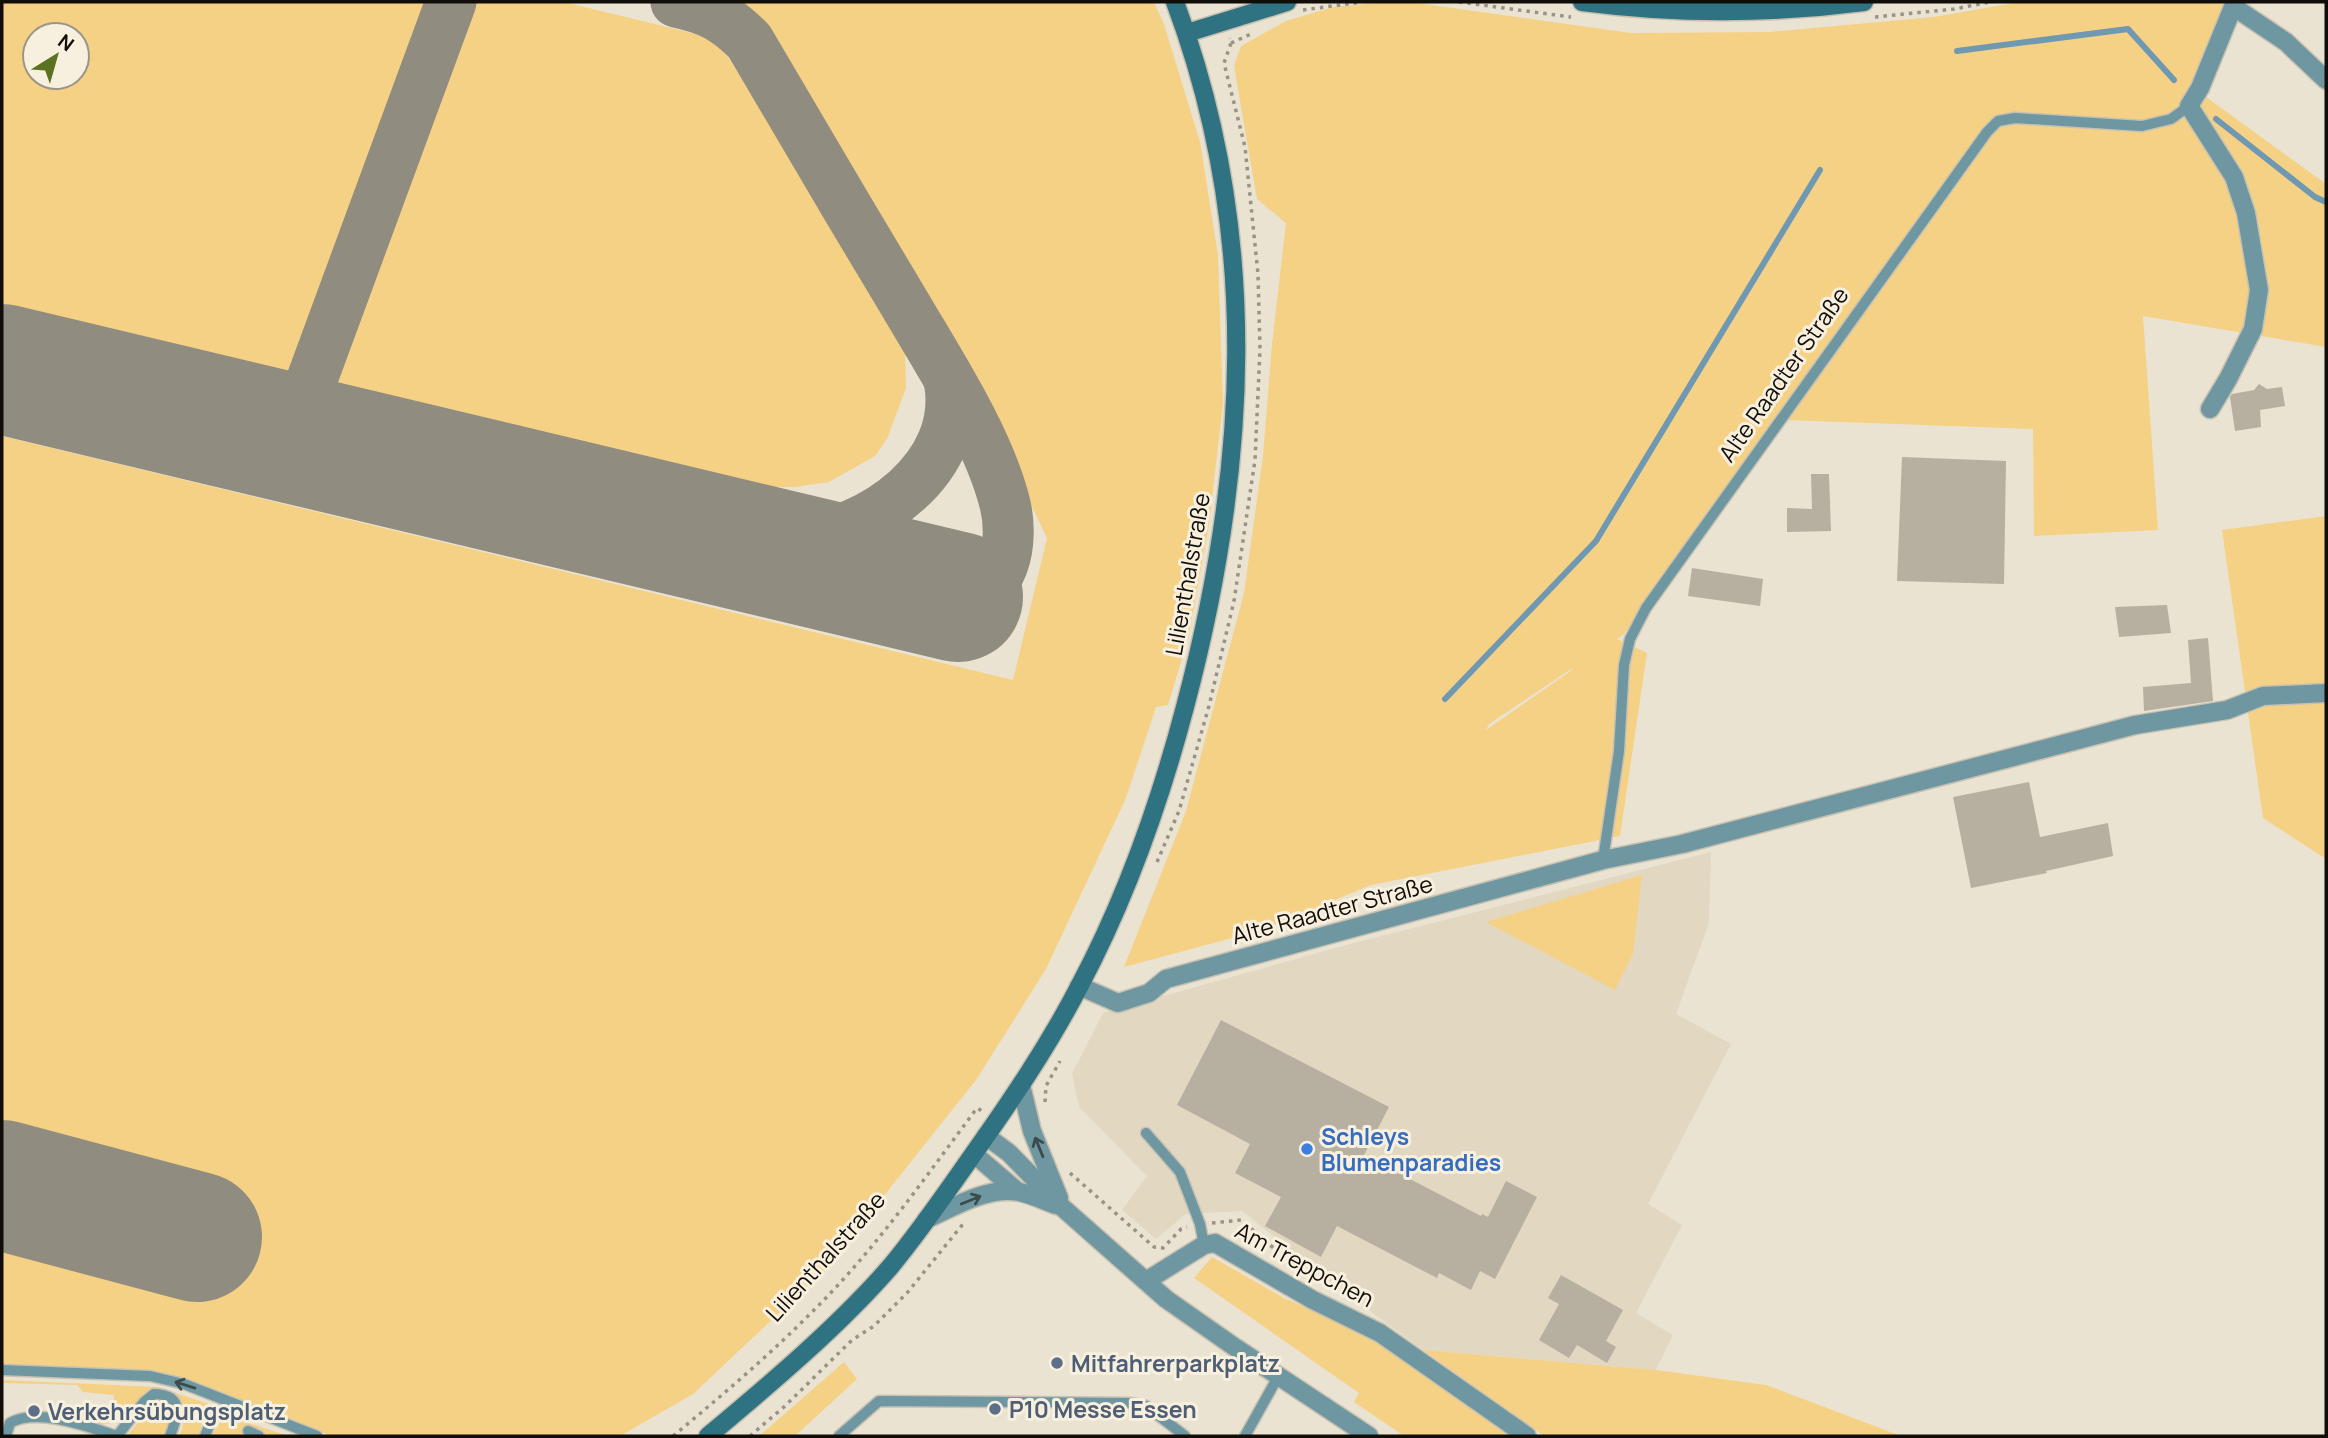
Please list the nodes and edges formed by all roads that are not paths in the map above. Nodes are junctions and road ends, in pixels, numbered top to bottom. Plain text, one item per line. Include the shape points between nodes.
1 (1175, 2) edge
2 (1287, 2) edge
3 (1582, 2) edge
4 (1864, 2) edge
5 (2235, 4) edge
6 (1186, 33) junction
7 (2326, 80) edge
8 (2189, 106) junction
9 (2210, 409) dead end
10 (2326, 693) edge
11 (1603, 860) junction
12 (1079, 986) junction
13 (1021, 1085) junction
14 (1146, 1133) dead end
15 (986, 1136) junction
16 (974, 1154) junction
17 (1017, 1191) junction
18 (1063, 1208) junction
19 (928, 1219) junction
20 (1204, 1245) junction
21 (1146, 1281) junction
22 (2, 1370) edge
23 (1279, 1375) junction
24 (237, 1405) junction
25 (248, 1431) dead end
26 (6, 1436) edge
27 (117, 1436) edge
28 (170, 1436) edge
29 (205, 1436) edge
30 (259, 1436) edge
31 (317, 1436) edge
32 (708, 1436) edge
33 (839, 1436) edge
34 (1185, 1436) edge
35 (1245, 1436) edge
36 (1369, 1436) edge
37 (1528, 1436) edge

1 - 6 main road, Lilienthalstraße
2 - 6 main road
3 - 4 main road via 1624,8 1747,11
5 - 7 street via 2286,42
5 - 8 street
6 - 12 main road, Lilienthalstraße via 1225,189 1234,263 1236,401 1226,518 1199,655 1171,759 1112,918
8 - 9 street via 2234,177 2246,213 2259,290 2253,329
8 - 11 lane, Alte Raadter Straße via 2171,119 2142,126 2015,118 1998,121 1987,132 1646,608 1630,639 1624,665 1619,751
10 - 11 street, Alte Raadter Straße via 2263,696 2227,710 2135,725 1682,844
11 - 12 street, Alte Raadter Straße via 1166,979 1149,993 1118,1003
12 - 13 main road, Lilienthalstraße
13 - 15 main road, Lilienthalstraße
18 -> 13 street via 1032,1131
14 - 20 lane via 1180,1172
15 - 16 main road, Lilienthalstraße
15 - 18 street
16 - 17 street
16 - 19 main road, Lilienthalstraße
17 - 18 street
19 -> 17 street via 986,1194
18 - 21 street
19 - 32 main road, Lilienthalstraße via 890,1267 839,1319
20 - 21 street, Am Treppchen
20 - 37 street, Am Treppchen via 1215,1243 1380,1333
21 - 23 street
24 -> 22 lane via 150,1376
23 - 35 lane
23 - 36 street
24 - 29 lane via 222,1407
24 - 31 lane
25 - 30 lane
26 - 27 lane via 10,1423 38,1417
27 - 28 lane via 144,1402 155,1394 165,1394 178,1409
33 - 34 lane via 879,1401 1130,1403 1146,1406

